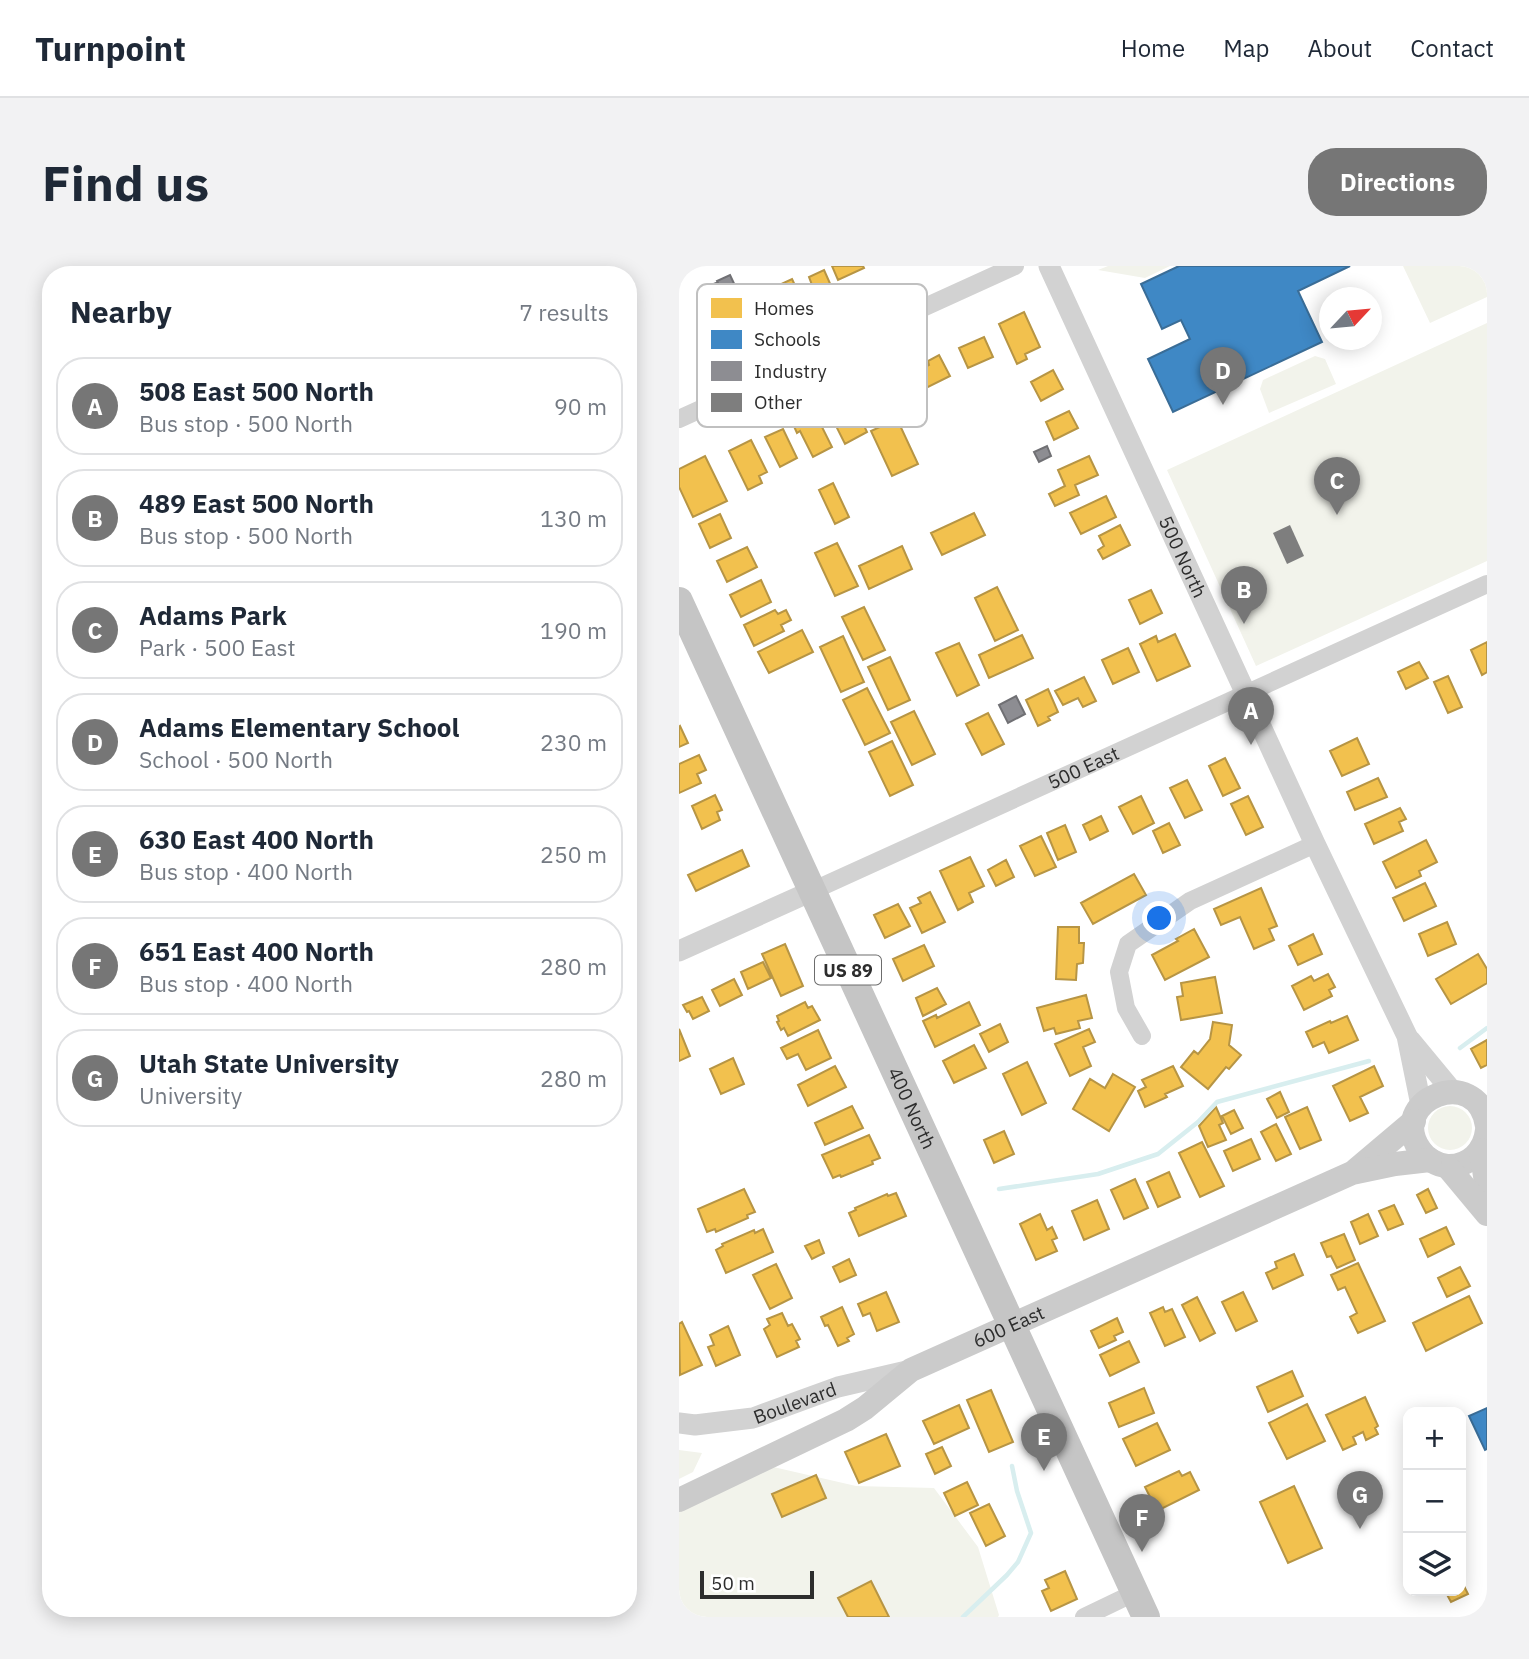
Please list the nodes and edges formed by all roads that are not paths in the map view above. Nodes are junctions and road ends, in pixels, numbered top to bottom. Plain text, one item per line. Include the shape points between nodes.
1 (1015, 266) edge
2 (1049, 266) edge
3 (927, 306) edge
4 (697, 411) edge
5 (679, 419) edge
6 (1487, 584) edge
7 (679, 601) edge
8 (1246, 694) junction
9 (1315, 844) junction
10 (812, 891) junction
11 (679, 951) edge
12 (1142, 1036) dead end
13 (1407, 1036) junction
14 (1470, 1094) edge
15 (1418, 1113) junction
16 (1486, 1136) edge
17 (1438, 1163) junction
18 (1352, 1172) junction
19 (1487, 1189) edge
20 (1487, 1214) edge
21 (1011, 1325) junction
22 (911, 1370) junction
23 (679, 1423) edge
24 (679, 1500) edge
25 (1140, 1605) edge
26 (1084, 1617) edge

1 - 3 street
2 - 8 street, 500 North
4 - 5 street
6 - 8 street, 500 East
7 - 10 main road, 400 North / US 89
8 - 9 street, 500 North
8 - 10 street, 500 East
9 - 12 street via 1190,901 1128,944 1119,972 1126,1008
9 - 13 street, 500 North
10 - 11 street, 500 East
10 - 21 main road, 400 North / US 89
13 - 14 street, 500 North
13 - 15 street, 500 North
14 - 15 main road via 1439,1093 1427,1099
14 - 16 main road via 1486,1118
15 - 17 main road via 1413,1135 1418,1147
15 - 18 main road, 600 East
16 - 17 main road via 1468,1162
16 - 19 main road
17 - 18 main road, 600 East
17 - 20 main road
18 - 21 main road, 600 East
21 - 22 main road, 600 East
21 - 25 main road, 400 North / US 89
22 - 23 street, Boulevard via 838,1387 753,1418
22 - 24 main road, 600 East via 846,1420
25 - 26 street

